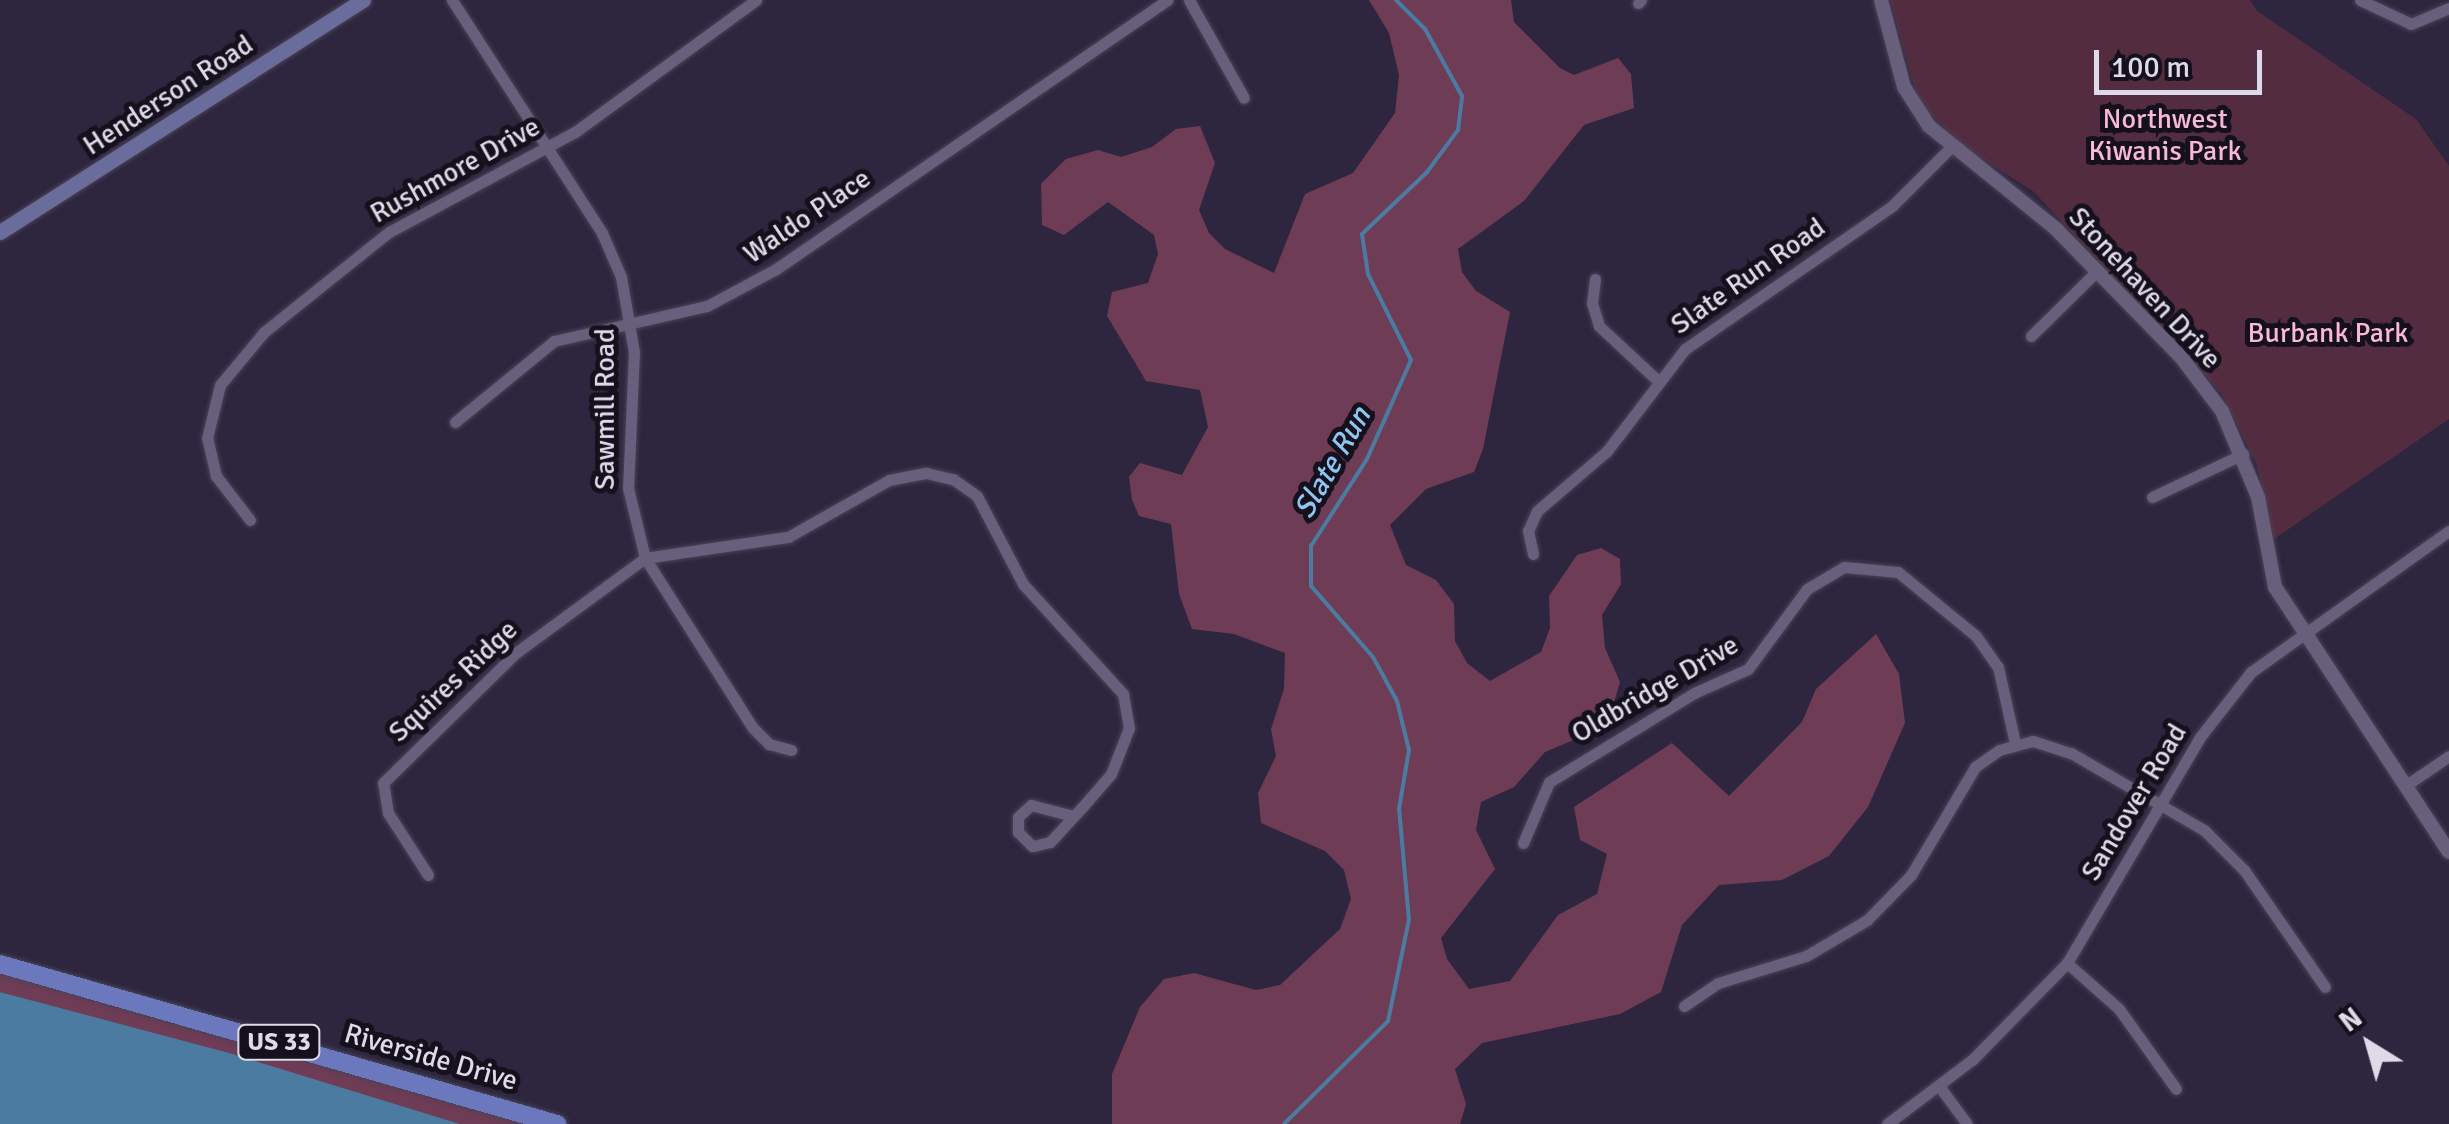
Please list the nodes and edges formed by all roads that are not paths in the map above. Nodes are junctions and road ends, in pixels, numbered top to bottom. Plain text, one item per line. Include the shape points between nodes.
1 (363, 0) edge
2 (452, 0) edge
3 (756, 0) edge
4 (1168, 0) edge
5 (1188, 0) edge
6 (1881, 0) edge
7 (2360, 0) edge
8 (2449, 8) edge
9 (1244, 98) dead end
10 (548, 148) junction
11 (1950, 148) junction
12 (0, 232) edge
13 (2097, 271) junction
14 (1595, 280) dead end
15 (630, 322) junction
16 (2032, 336) dead end
17 (1656, 378) junction
18 (455, 422) dead end
19 (2243, 454) junction
20 (2152, 497) dead end
21 (250, 520) dead end
22 (2449, 531) edge
23 (1533, 554) dead end
24 (645, 558) junction
25 (2301, 633) junction
26 (2016, 743) junction
27 (791, 750) dead end
28 (2449, 756) edge
29 (2405, 786) junction
30 (2161, 803) junction
31 (1073, 816) junction
32 (1523, 843) dead end
33 (2449, 852) edge
34 (428, 876) dead end
35 (2067, 963) junction
36 (0, 964) edge
37 (2325, 988) dead end
38 (1684, 1006) dead end
39 (1939, 1086) junction
40 (2176, 1089) dead end
41 (556, 1124) edge
42 (1887, 1124) edge
43 (1967, 1124) edge

1 - 12 main road, Henderson Road
2 - 10 street, Sawmill Road
3 - 10 street, Rushmore Drive
4 - 15 street, Waldo Place via 776,269 707,306
5 - 9 street
6 - 11 street, Stonehaven Drive via 1904,87
7 - 8 street via 2411,24
10 - 15 street, Sawmill Road via 612,254
10 - 21 street, Rushmore Drive via 389,232 292,305 233,364 220,384 207,438 216,476
11 - 13 street, Stonehaven Drive via 2026,201
11 - 17 street, Slate Run Road via 1914,188 1685,349
13 - 16 street
13 - 19 street, Stonehaven Drive via 2194,372
14 - 17 street via 1599,326
15 - 18 street, Waldo Place via 554,341
15 - 24 street, Sawmill Road via 628,488
17 - 23 street, Slate Run Road via 1607,451 1537,511 1528,531
19 - 20 street
19 - 25 street, Stonehaven Drive via 2258,497 2270,574
22 - 25 street, Sandover Road
24 - 27 street, Sawmill Road via 753,728 768,744
24 - 31 street via 788,537 903,476 938,474 965,486 1023,584 1110,674 1126,703 1129,728 1120,758
24 - 34 street, Squires Ridge via 517,652 384,784 388,813
25 - 29 street, Stonehaven Drive
25 - 30 street, Sandover Road via 2250,672
26 - 30 street via 2052,745
26 - 32 street, Oldbridge Drive via 1998,667 1976,636 1898,572 1844,567 1807,589 1748,668 1694,693 1550,782
26 - 38 street via 1975,766 1911,875 1867,920 1806,956 1718,983
28 - 29 street
29 - 33 street, Stonehaven Drive
30 - 35 street, Sandover Road
30 - 37 street via 2204,830 2244,870
31 - 31 street via 1031,805 1018,818 1018,832 1027,844 1041,846
35 - 39 street, Sandover Road
35 - 40 street via 2119,1009
36 - 41 main road, Riverside Drive / US 33
39 - 42 street, Sandover Road
39 - 43 street

